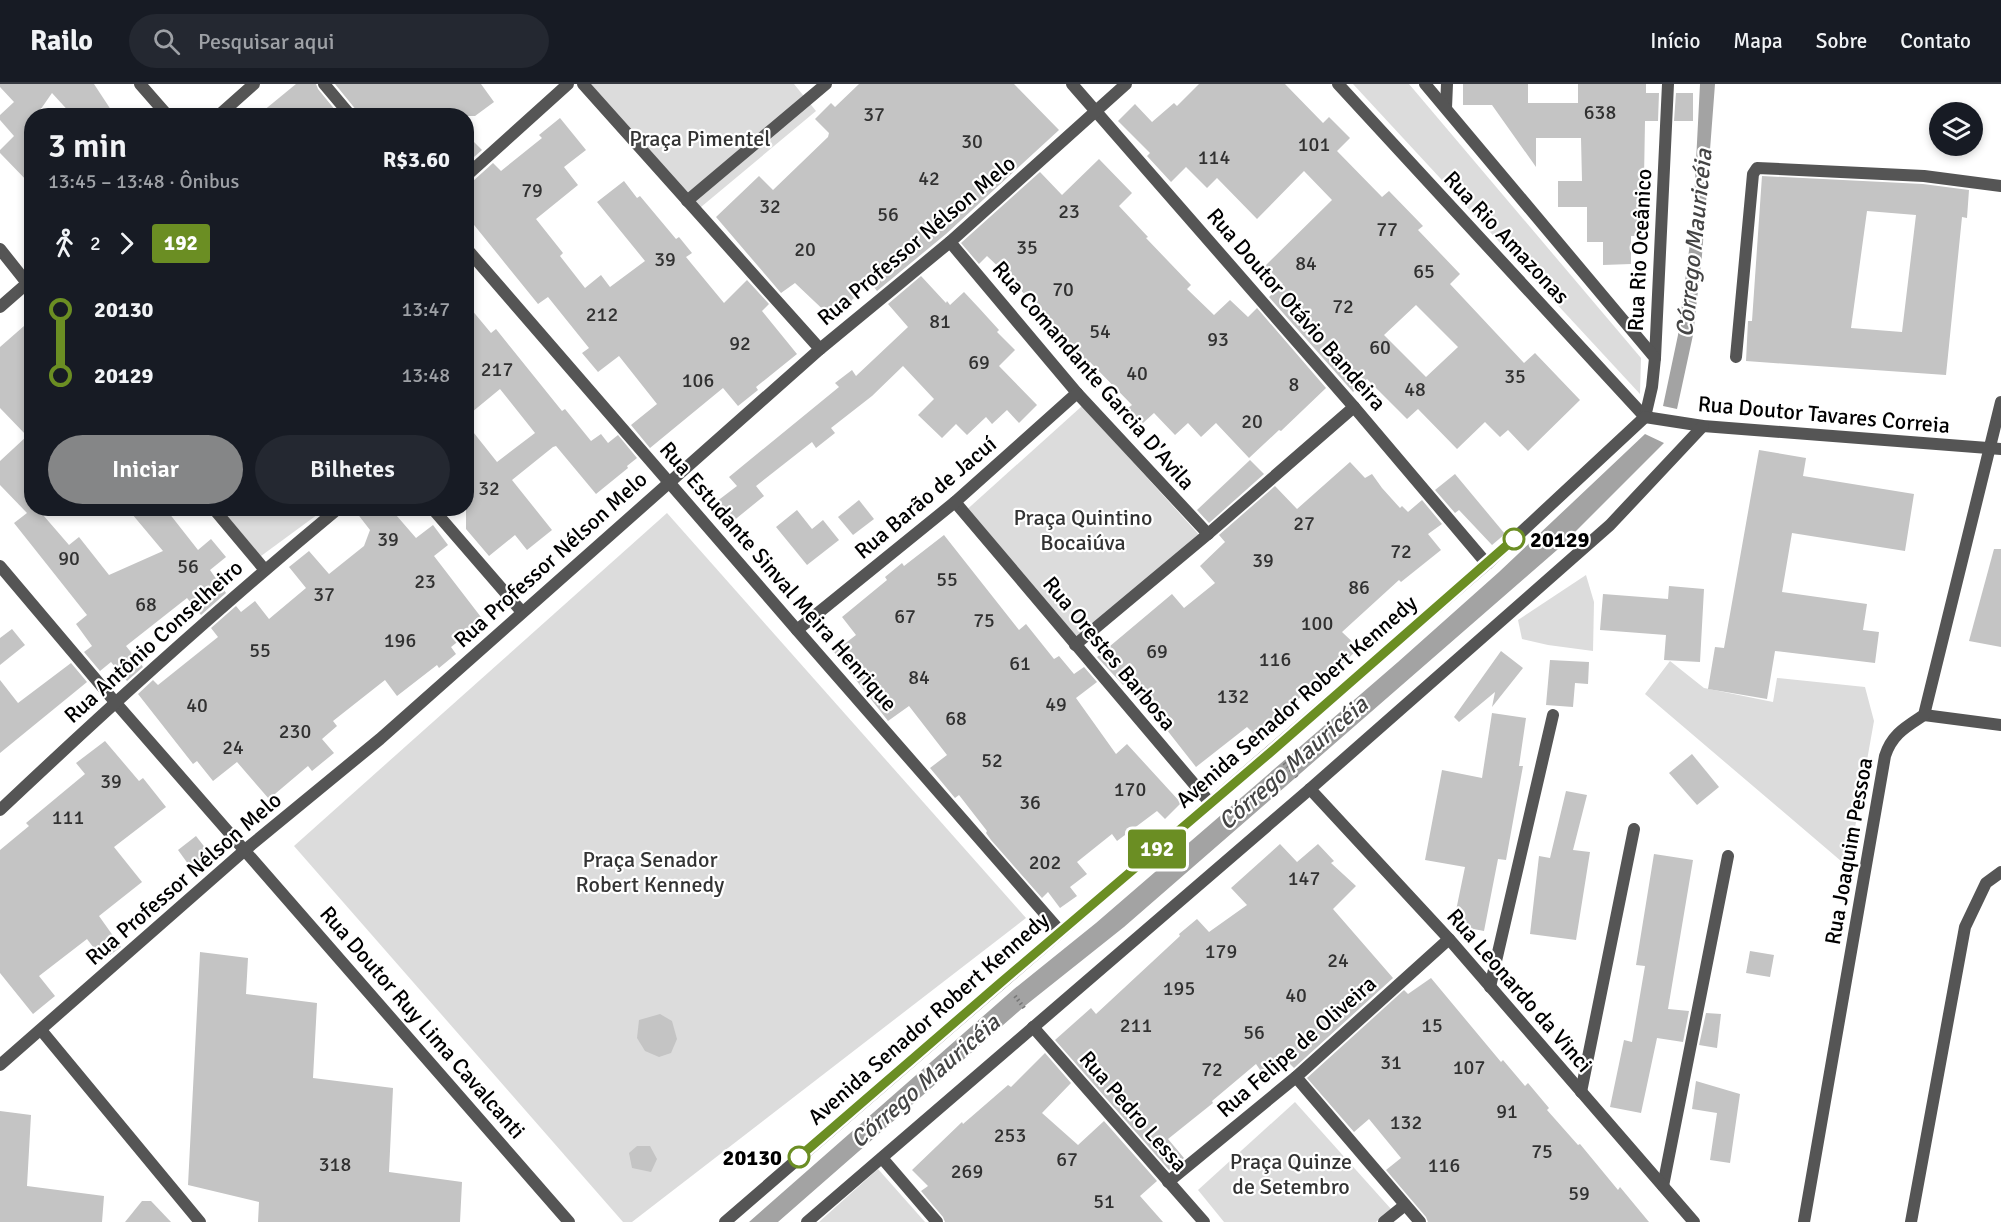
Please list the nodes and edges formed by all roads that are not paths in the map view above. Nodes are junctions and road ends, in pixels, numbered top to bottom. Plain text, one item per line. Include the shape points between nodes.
1 (140, 84) edge
2 (254, 84) edge
3 (324, 84) edge
4 (568, 84) edge
5 (583, 84) edge
6 (826, 84) edge
7 (1072, 84) edge
8 (1126, 84) edge
9 (1338, 84) edge
10 (1425, 84) edge
11 (1447, 84) edge
12 (1668, 84) edge
13 (810, 89) edge
14 (161, 108) edge
15 (227, 108) edge
16 (344, 108) edge
17 (1446, 108) junction
18 (1096, 111) junction
19 (474, 169) edge
20 (2001, 186) edge
21 (687, 201) junction
22 (950, 242) junction
23 (0, 249) edge
24 (474, 257) edge
25 (24, 279) edge
26 (24, 289) edge
27 (0, 307) edge
28 (820, 349) junction
29 (1737, 357) dead end
30 (1655, 358) junction
31 (1077, 393) junction
32 (2001, 402) edge
33 (1354, 407) junction
34 (1645, 417) junction
35 (1703, 426) junction
36 (1996, 449) edge
37 (670, 481) junction
38 (955, 502) junction
39 (220, 516) edge
40 (329, 516) edge
41 (439, 516) edge
42 (1208, 534) junction
43 (1487, 564) junction
44 (0, 566) edge
45 (265, 570) junction
46 (522, 612) junction
47 (797, 630) junction
48 (1075, 645) junction
49 (115, 702) junction
50 (1553, 715) dead end
51 (1924, 715) junction
52 (2001, 725) edge
53 (1306, 785) junction
54 (1211, 804) junction
55 (0, 810) edge
56 (1634, 829) dead end
57 (245, 850) junction
58 (1728, 856) dead end
59 (2001, 872) edge
60 (1060, 931) junction
61 (1449, 939) junction
62 (1490, 987) junction
63 (1033, 1027) junction
64 (41, 1030) junction
65 (0, 1065) edge
66 (1296, 1077) junction
67 (1581, 1092) junction
68 (882, 1158) junction
69 (1168, 1182) junction
70 (1663, 1186) junction
71 (1405, 1205) junction
72 (200, 1222) edge
73 (569, 1222) edge
74 (725, 1222) edge
75 (807, 1222) edge
76 (937, 1222) edge
77 (1204, 1222) edge
78 (1384, 1222) edge
79 (1420, 1222) edge
80 (1694, 1222) edge
81 (1804, 1222) edge
82 (1911, 1222) edge

1 - 14 street
2 - 15 street
3 - 16 street
4 - 19 street
5 - 21 street
6 - 13 street
7 - 18 street, Rua Doutor Otávio Bandeira
8 - 18 street, Rua Professor Nélson Melo
9 - 34 street, Rua Rio Amazonas
10 - 17 street, Rua Rio Amazonas
11 - 17 street
12 - 30 street, Rua Rio Oceânico
13 - 21 street
17 - 30 street, Rua Rio Amazonas
18 - 22 street, Rua Professor Nélson Melo
18 - 33 street, Rua Doutor Otávio Bandeira
20 - 29 street via 1924,176 1757,168 1753,174
21 - 28 street
22 - 28 street, Rua Professor Nélson Melo
22 - 31 street, Rua Comandante Garcia D'Avila
23 - 25 street
24 - 37 street, Rua Estudante Sinval Meira Henrique
26 - 27 street
28 - 37 street, Rua Professor Nélson Melo
30 - 34 street, Rua Rio Oceânico
31 - 38 street, Rua Barão de Jacuí
31 - 42 street, Rua Comandante Garcia D'Avila
32 - 36 street
33 - 42 street
33 - 43 street, Rua Doutor Otávio Bandeira
34 - 35 street, Rua Doutor Tavares Correia
34 - 43 street, Avenida Senador Robert Kennedy
35 - 36 street, Rua Doutor Tavares Correia
35 - 53 street via 1610,525
36 - 51 street
37 - 46 street, Rua Professor Nélson Melo
37 - 47 street, Rua Estudante Sinval Meira Henrique
38 - 47 street, Rua Barão de Jacuí
38 - 48 street, Rua Orestes Barbosa
39 - 45 street
40 - 45 street, Rua Antônio Conselheiro
41 - 46 street
42 - 48 street
43 - 54 street, Avenida Senador Robert Kennedy
44 - 49 street, Rua Doutor Ruy Lima Cavalcanti
45 - 49 street, Rua Antônio Conselheiro
46 - 57 street, Rua Professor Nélson Melo via 380,739
47 - 60 street, Rua Estudante Sinval Meira Henrique
48 - 54 street, Rua Orestes Barbosa
49 - 55 street, Rua Antônio Conselheiro
49 - 57 street, Rua Doutor Ruy Lima Cavalcanti
50 - 62 street
51 - 52 street
51 - 81 street, Rua Joaquim Pessoa via 1894,736 1885,756
53 - 61 street, Rua Leonardo da Vinci
53 - 63 street
54 - 60 street, Avenida Senador Robert Kennedy
56 - 67 street
57 - 64 street, Rua Professor Nélson Melo
57 - 73 street, Rua Doutor Ruy Lima Cavalcanti
58 - 70 street
59 - 82 street via 1986,883 1965,927
60 - 74 street, Avenida Senador Robert Kennedy
61 - 62 street, Rua Leonardo da Vinci
61 - 66 street, Rua Felipe de Oliveira
62 - 67 street, Rua Leonardo da Vinci
63 - 68 street
63 - 69 street, Rua Pedro Lessa
64 - 65 street, Rua Professor Nélson Melo
64 - 72 street
66 - 69 street, Rua Felipe de Oliveira
66 - 71 street
67 - 70 street, Rua Leonardo da Vinci
68 - 75 street
68 - 76 street
69 - 77 street, Rua Pedro Lessa
70 - 80 street, Rua Leonardo da Vinci
71 - 78 street
71 - 79 street

